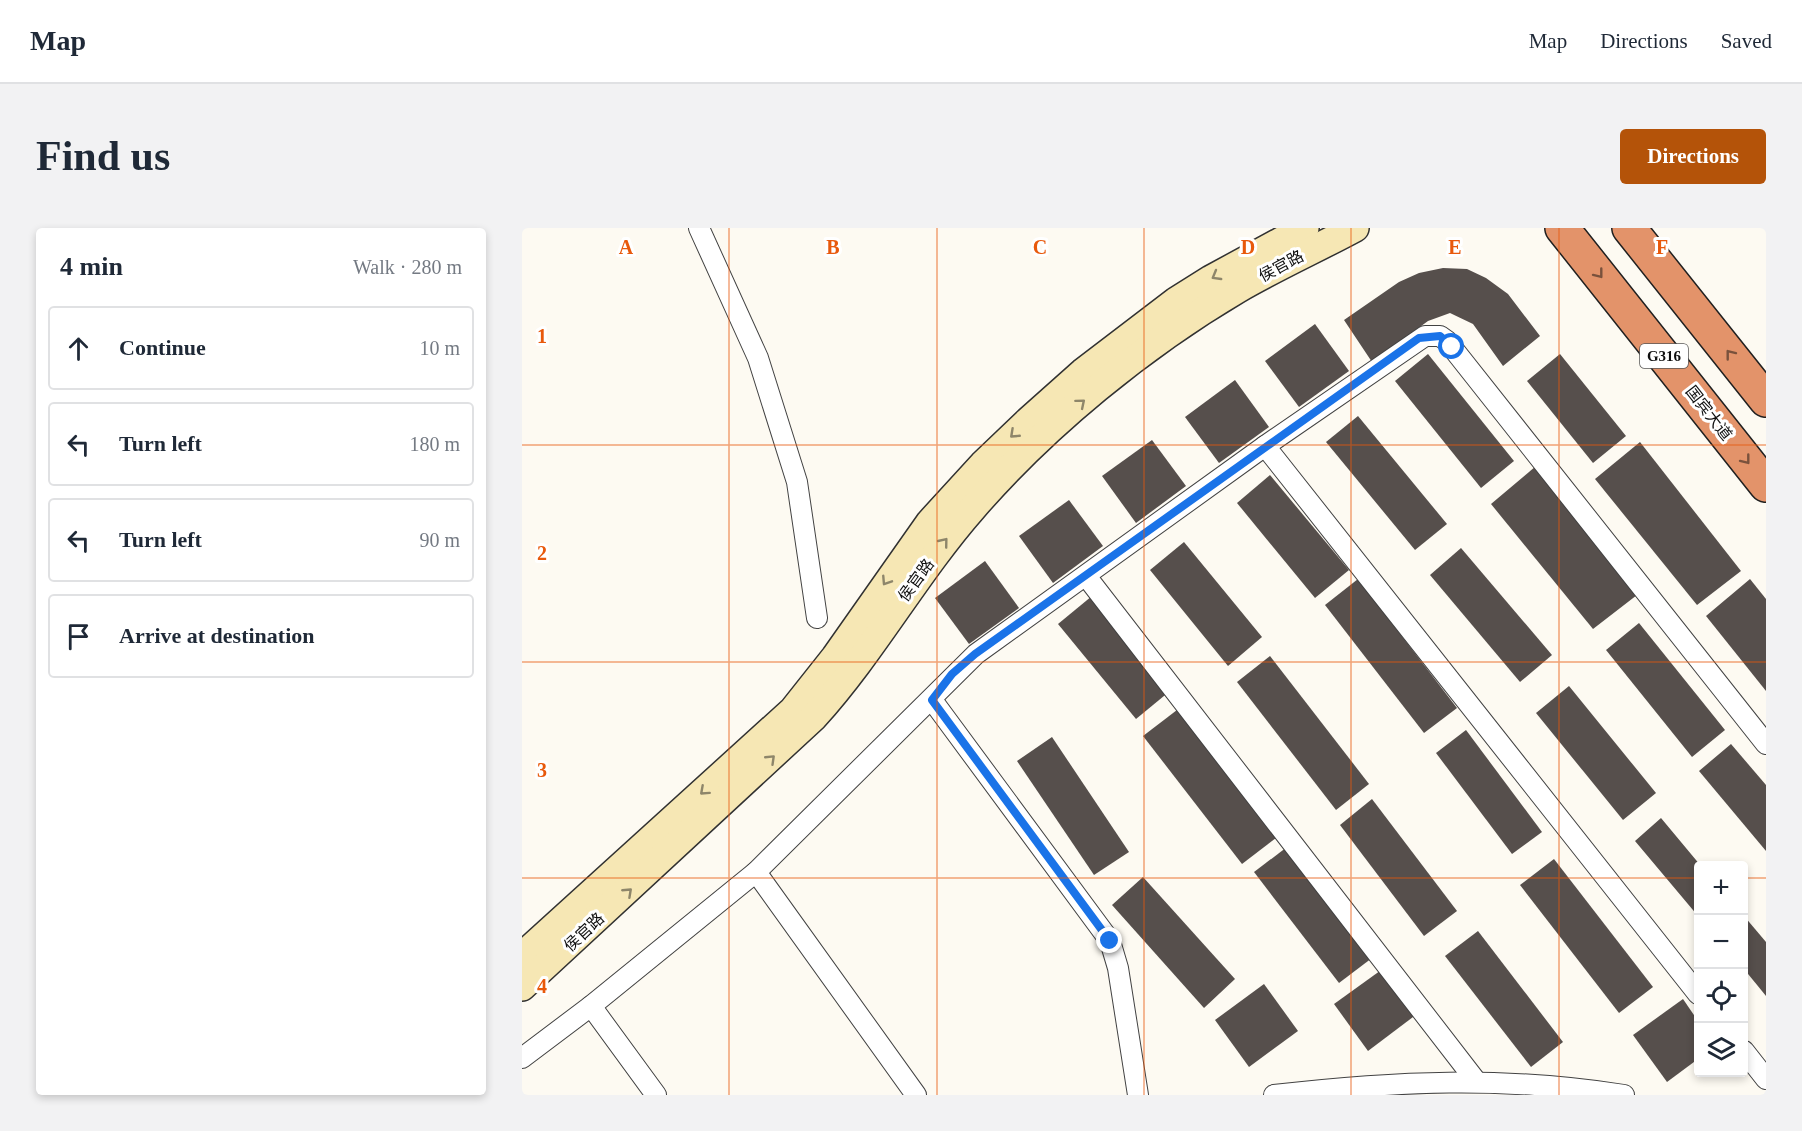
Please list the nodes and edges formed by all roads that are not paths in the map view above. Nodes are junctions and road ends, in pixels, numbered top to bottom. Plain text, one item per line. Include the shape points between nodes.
1 (699, 228) edge
2 (1305, 228) edge
3 (1354, 228) edge
4 (1562, 228) edge
5 (1629, 228) edge
6 (1766, 400) edge
7 (1265, 447) junction
8 (1766, 485) edge
9 (1086, 576) junction
10 (817, 618) dead end
11 (932, 700) junction
12 (1766, 744) edge
13 (756, 872) junction
14 (522, 956) edge
15 (522, 987) edge
16 (1694, 989) edge
17 (591, 1006) junction
18 (1748, 1057) edge
19 (522, 1058) edge
20 (1766, 1079) edge
21 (1476, 1081) junction
22 (656, 1095) edge
23 (916, 1095) edge
24 (1138, 1095) edge
25 (1274, 1095) edge
26 (1624, 1095) edge

1 - 10 street via 758,358 797,482
2 -> 14 main road, 侯官路 via 1176,301 1083,372 1020,428 930,522 793,710
15 -> 3 main road, 侯官路 via 814,717 835,695 930,559 966,515 1073,410 1205,310
4 -> 8 highway, 国宾大道 / G316
6 -> 5 highway
7 - 9 street
7 - 12 street via 1419,338 1440,336
7 - 16 street
9 - 11 street via 969,659
9 - 21 street
11 - 13 street
11 - 24 street via 1110,941 1118,968
13 - 17 street
13 - 23 street
17 - 19 street
17 - 22 street
18 - 20 street
21 - 25 street via 1374,1084
21 - 26 street

